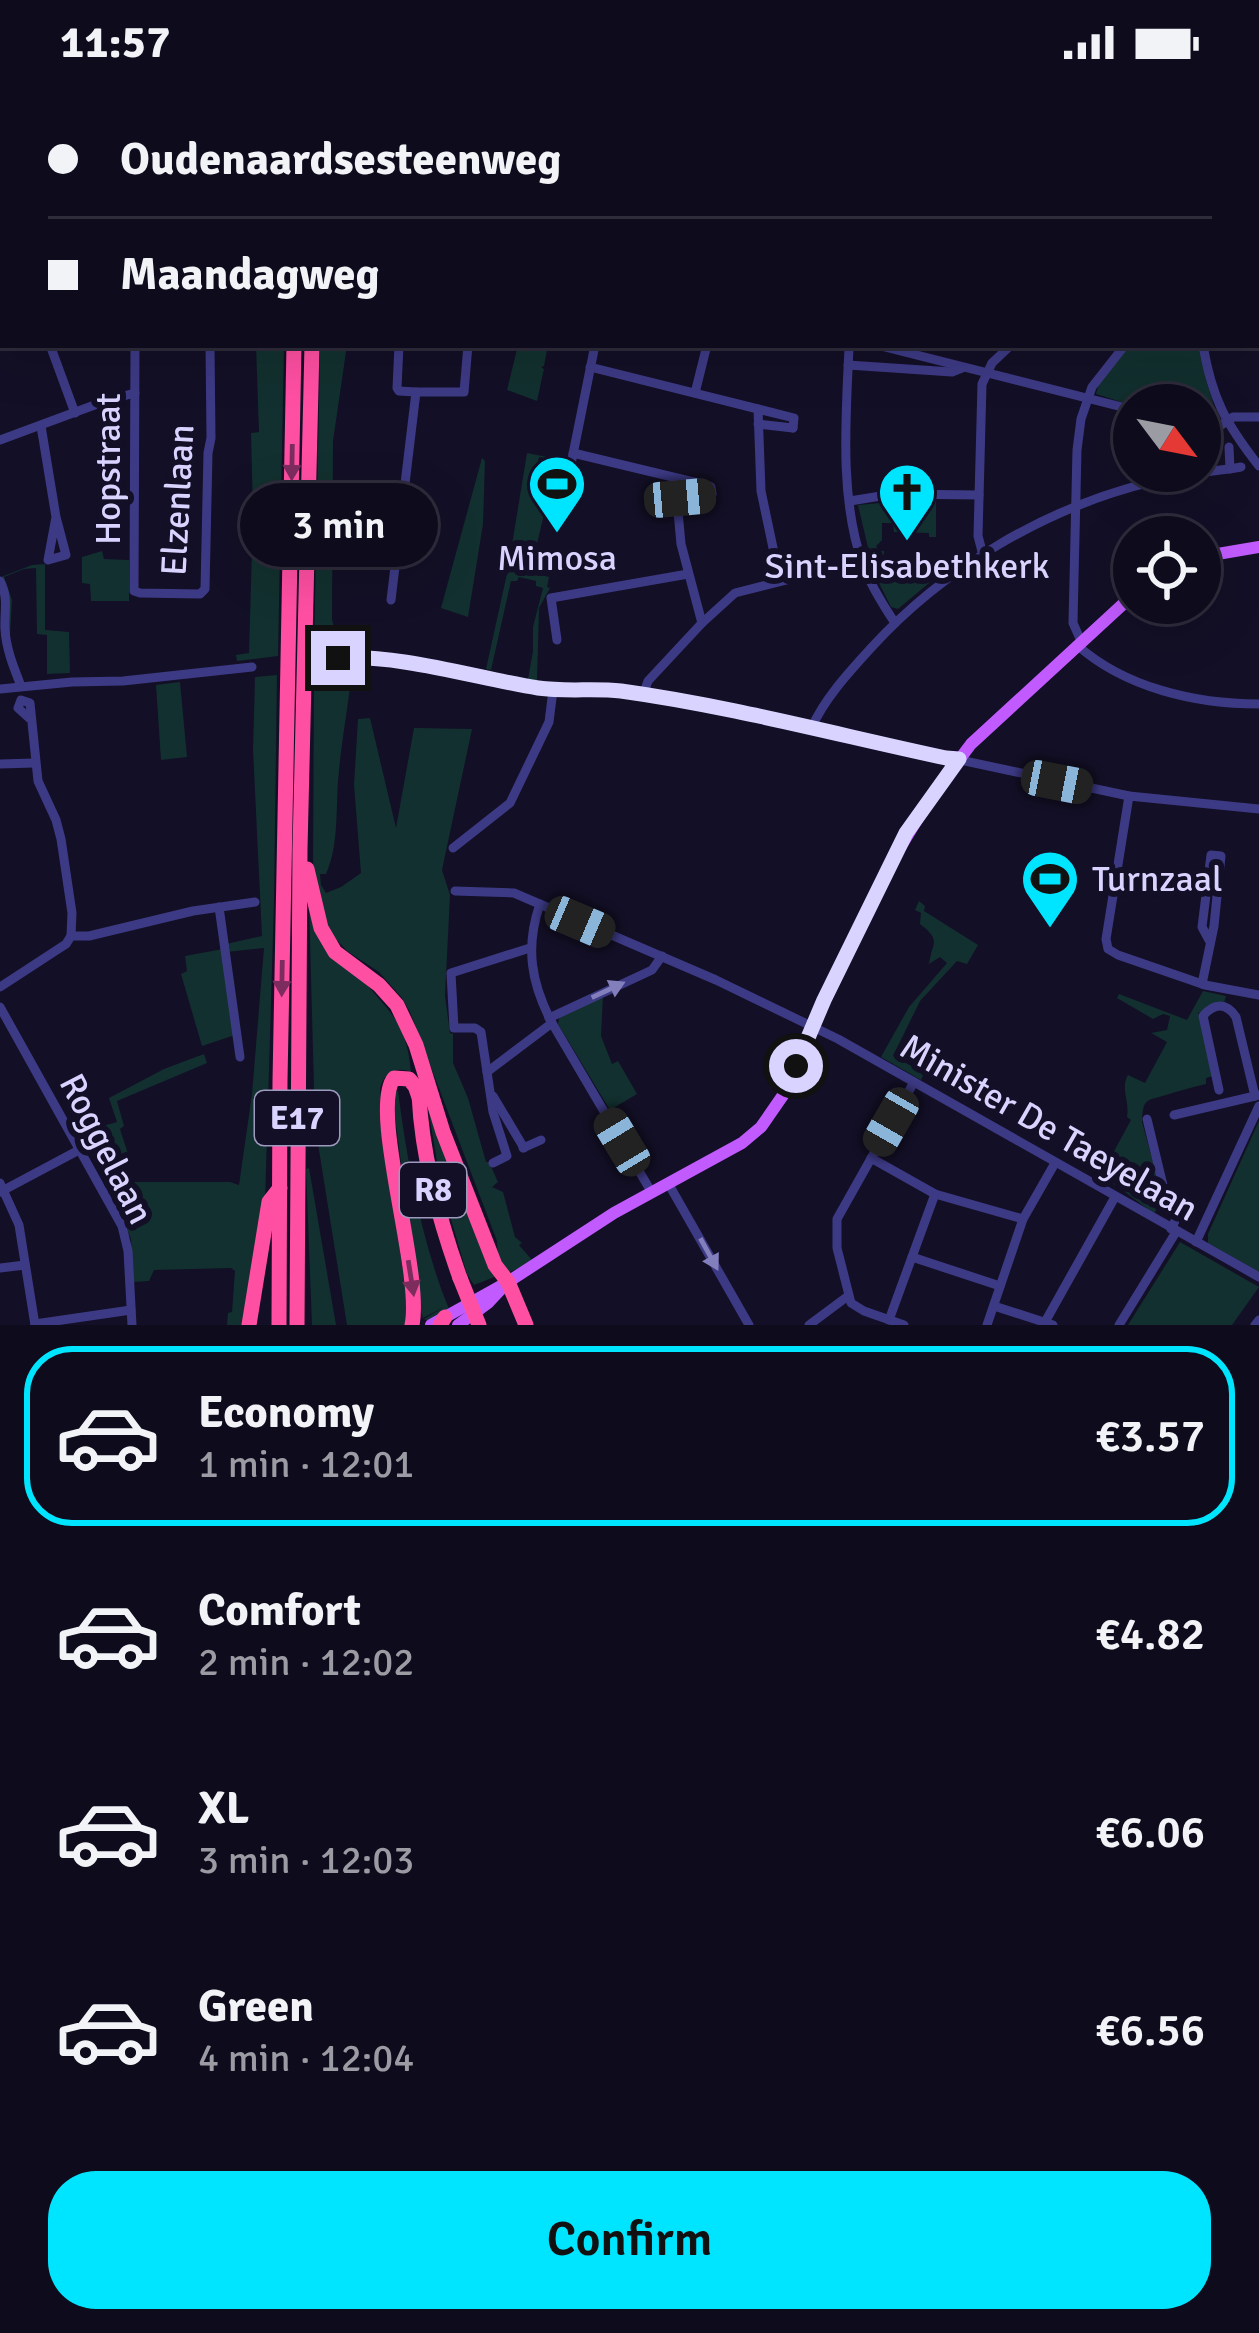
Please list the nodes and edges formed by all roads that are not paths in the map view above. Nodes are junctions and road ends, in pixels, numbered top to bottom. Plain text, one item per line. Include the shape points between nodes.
1 (51, 348) edge
2 (135, 348) edge
3 (210, 348) edge
4 (294, 348) edge
5 (312, 348) edge
6 (399, 348) edge
7 (468, 348) edge
8 (594, 348) edge
9 (706, 348) edge
10 (851, 348) edge
11 (889, 348) edge
12 (1008, 348) edge
13 (1122, 348) edge
14 (1204, 348) edge
15 (848, 365) junction
16 (590, 367) junction
17 (965, 367) junction
18 (986, 373) junction
19 (416, 392) junction
20 (135, 393) junction
21 (694, 393) junction
22 (1087, 397) junction
23 (1113, 404) edge
24 (758, 409) junction
25 (76, 412) junction
26 (1259, 417) edge
27 (1226, 421) junction
28 (758, 424) junction
29 (1221, 425) edge
30 (41, 426) junction
31 (0, 440) edge
32 (1229, 448) dead end
33 (573, 453) junction
34 (1259, 466) edge
35 (569, 474) dead end
36 (675, 479) junction
37 (979, 495) junction
38 (675, 498) junction
39 (850, 501) junction
40 (1076, 507) junction
41 (56, 517) dead end
42 (1259, 547) edge
43 (1221, 553) edge
44 (983, 555) junction
45 (862, 561) junction
46 (688, 574) junction
47 (781, 580) junction
48 (0, 581) edge
49 (135, 593) joint
50 (391, 600) dead end
51 (1113, 613) edge
52 (702, 622) junction
53 (895, 623) junction
54 (557, 640) dead end
55 (1079, 643) junction
56 (338, 658) dead end
57 (253, 667) dead end
58 (21, 686) junction
59 (0, 688) edge
60 (553, 690) junction
61 (643, 695) junction
62 (1259, 704) edge
63 (29, 718) dead end
64 (811, 729) junction
65 (959, 759) junction
66 (34, 763) junction
67 (0, 764) edge
68 (1129, 796) junction
69 (1259, 808) edge
70 (453, 848) dead end
71 (300, 849) junction
72 (455, 891) dead end
73 (255, 902) dead end
74 (540, 904) junction
75 (219, 907) junction
76 (71, 936) junction
77 (1209, 940) junction
78 (530, 948) junction
79 (662, 956) junction
80 (1202, 984) junction
81 (0, 987) edge
82 (1233, 990) junction
83 (1259, 995) edge
84 (0, 1006) edge
85 (1228, 1008) junction
86 (550, 1020) junction
87 (812, 1027) junction
88 (416, 1045) junction
89 (240, 1057) dead end
90 (487, 1072) junction
91 (914, 1082) junction
92 (1220, 1090) dead end
93 (492, 1094) junction
94 (1258, 1099) edge
95 (419, 1100) junction
96 (1174, 1114) dead end
97 (1147, 1119) dead end
98 (541, 1140) dead end
99 (524, 1148) junction
100 (79, 1150) junction
101 (507, 1156) junction
102 (871, 1157) junction
103 (493, 1163) dead end
104 (1055, 1163) junction
105 (668, 1183) junction
106 (280, 1188) junction
107 (2, 1189) edge
108 (652, 1193) junction
109 (935, 1194) junction
110 (1115, 1197) junction
111 (1023, 1219) junction
112 (1173, 1230) junction
113 (1196, 1242) junction
114 (912, 1257) junction
115 (25, 1265) junction
116 (0, 1268) edge
117 (1259, 1277) edge
118 (508, 1282) junction
119 (1000, 1286) junction
120 (848, 1296) junction
121 (994, 1306) junction
122 (131, 1310) junction
123 (80, 1320) edge
124 (889, 1320) junction
125 (443, 1323) edge
126 (1048, 1324) edge
127 (35, 1325) edge
128 (132, 1325) edge
129 (249, 1325) edge
130 (279, 1325) edge
131 (297, 1325) edge
132 (412, 1325) edge
133 (479, 1325) edge
134 (526, 1325) edge
135 (749, 1325) edge
136 (809, 1325) edge
137 (904, 1325) edge
138 (987, 1325) edge
139 (1120, 1325) edge

1 - 25 street
2 - 20 street, Hopstraat
3 - 49 street, Elzenlaan via 205,589
4 -> 106 highway, E17
5 - 71 highway, E17
6 - 19 street via 397,388
7 - 19 street via 464,392
8 - 16 street
9 - 21 street
10 - 15 street
11 - 17 street
12 - 18 street
13 - 22 street
14 - 27 street
15 - 17 street
15 - 39 street
16 - 21 street
16 - 33 street
17 - 18 street
18 - 22 street
18 - 37 street
19 - 50 street
20 - 25 street
20 - 49 street, Hopstraat
21 - 24 street
22 - 23 street
22 - 40 street
24 - 28 street
24 - 28 street via 796,422
25 - 30 street
26 - 27 street
27 - 29 street
27 - 34 street
28 - 47 street via 761,491
30 - 31 street
30 - 41 street
32 - 40 street via 1236,468 1152,481
33 - 35 street
33 - 36 street
36 - 38 street
36 - 38 street via 712,490
37 - 39 street
37 - 44 street
38 - 46 street
39 - 45 street
40 - 44 street
40 - 55 street
42 - 43 main road
44 - 53 street
45 - 47 street
45 - 53 street
46 - 52 street
46 - 54 street via 550,598
47 - 52 street via 735,593
48 - 58 street
51 - 55 main road
52 - 61 street
53 - 64 street
55 - 62 street via 1160,690
55 - 65 main road
56 - 60 street
57 - 58 street
58 - 59 street
60 - 61 street
60 - 70 street via 549,722 513,799
61 - 64 street
63 - 66 street
64 - 65 street
65 - 68 street
65 - 87 main road via 906,833
66 - 67 street
66 - 76 street via 59,829
68 - 69 street
68 - 80 street via 1109,951
71 - 88 highway via 334,952 397,1005
71 - 131 highway, E17
72 - 74 street, Minister De Taeyelaan via 512,892
73 - 75 street
74 - 78 street
74 - 79 street, Minister De Taeyelaan
75 - 76 street
75 - 89 street
76 - 81 street
77 - 77 street via 1221,856 1211,855 1202,928
77 - 80 street
78 - 86 street
78 - 90 street via 451,973 454,1028 481,1032
86 -> 79 street via 652,970
79 - 87 street, Minister De Taeyelaan
80 - 82 street
82 - 83 street
82 - 85 street
84 - 100 street, Roggelaan
85 - 92 street via 1214,1006 1203,1016
85 - 94 street
86 - 90 street
86 - 108 street
87 - 91 street, Minister De Taeyelaan
87 - 105 main road via 788,1088 761,1127
88 - 95 highway
88 - 118 highway via 443,1132
90 - 93 street
91 - 102 street
91 - 104 street, Minister De Taeyelaan
93 - 99 street
93 - 101 street
94 - 96 street
94 - 113 street
95 -> 132 highway via 409,1079 388,1086
95 - 133 highway, R8, bridge via 430,1180
97 - 112 street via 1168,1206 1178,1215
98 - 99 street
99 - 101 street
100 - 107 street
100 - 122 street, Roggelaan via 122,1226
101 - 103 street
102 - 109 street
102 - 120 street via 836,1228
104 - 110 street, Minister De Taeyelaan
104 - 111 street
105 - 108 main road
105 -> 135 street
106 - 129 highway via 269,1202
106 - 130 highway, E17
107 - 115 street
108 - 118 main road
109 - 111 street
109 - 114 street
110 - 112 street, Minister De Taeyelaan
110 - 126 street
111 - 119 street
112 - 113 street, Minister De Taeyelaan
112 - 139 street
113 - 117 street, Minister De Taeyelaan
114 - 119 street
114 - 124 street
115 - 116 street
115 - 127 street
118 - 125 main road
118 - 134 highway
119 - 121 street
120 - 124 street via 858,1309
120 - 136 street
121 - 126 street
121 - 138 street
122 - 123 street
122 - 128 street, Roggelaan
123 - 127 street
124 - 137 street

